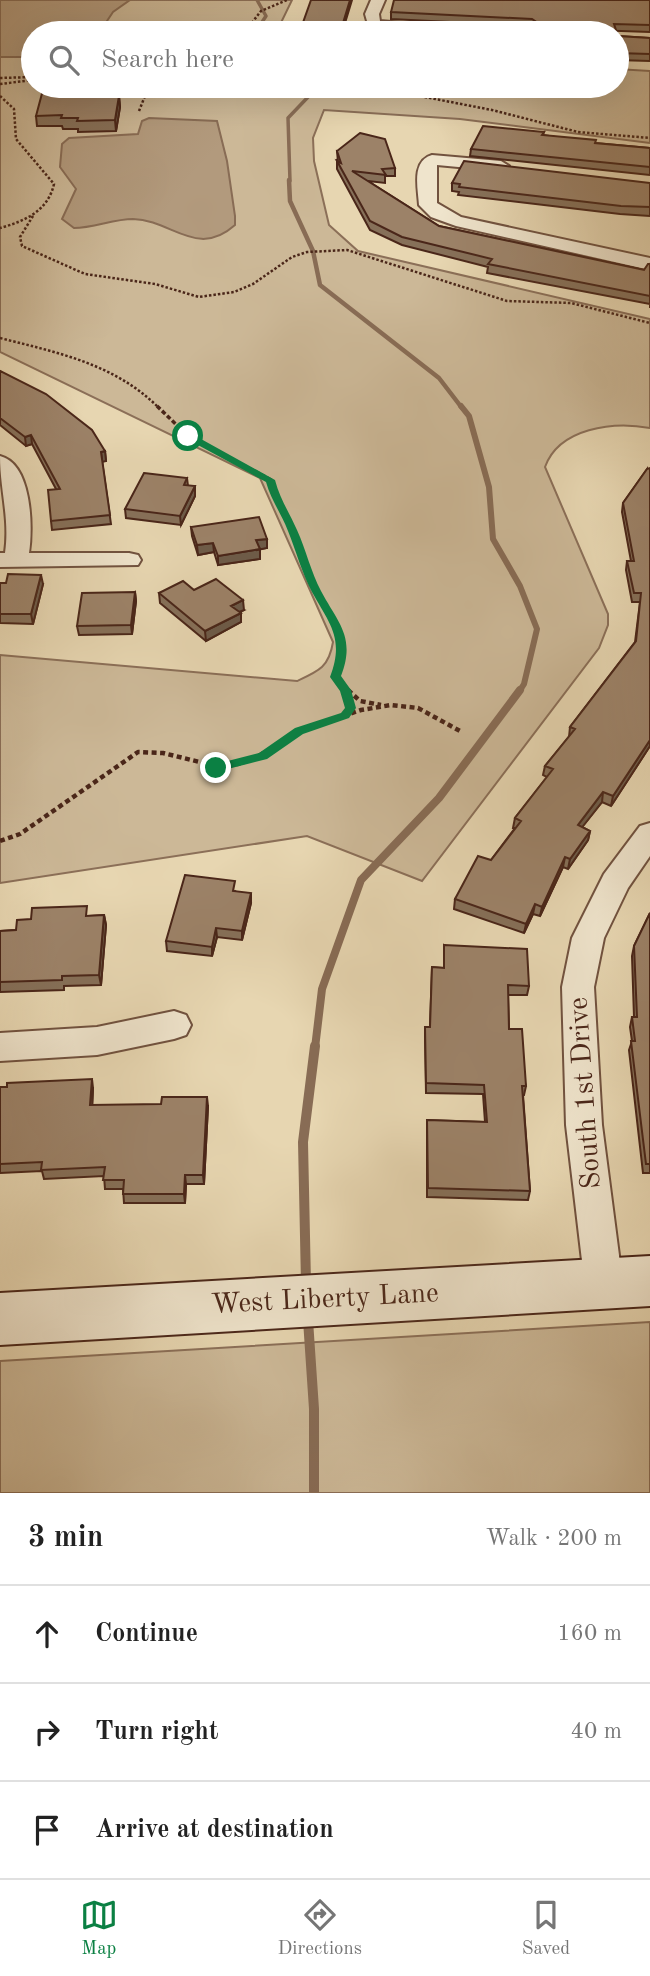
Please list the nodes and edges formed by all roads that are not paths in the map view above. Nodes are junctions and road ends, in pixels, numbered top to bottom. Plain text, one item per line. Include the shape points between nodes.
1 (378, 0) edge
2 (373, 21) edge
3 (519, 169) edge
4 (650, 264) edge
5 (0, 463) edge
6 (8, 560) edge
7 (129, 561) dead end
8 (650, 834) edge
9 (174, 1026) dead end
10 (0, 1047) edge
11 (627, 1284) edge
12 (0, 1319) edge

1 - 2 street
3 - 4 street via 432,160 426,168 428,205 456,220
5 - 6 street via 14,487 22,518
6 - 7 street
8 - 11 street, South 1st Drive via 615,882 588,938 578,987 583,1125
9 - 10 street via 97,1041
11 - 12 street, West Liberty Lane

